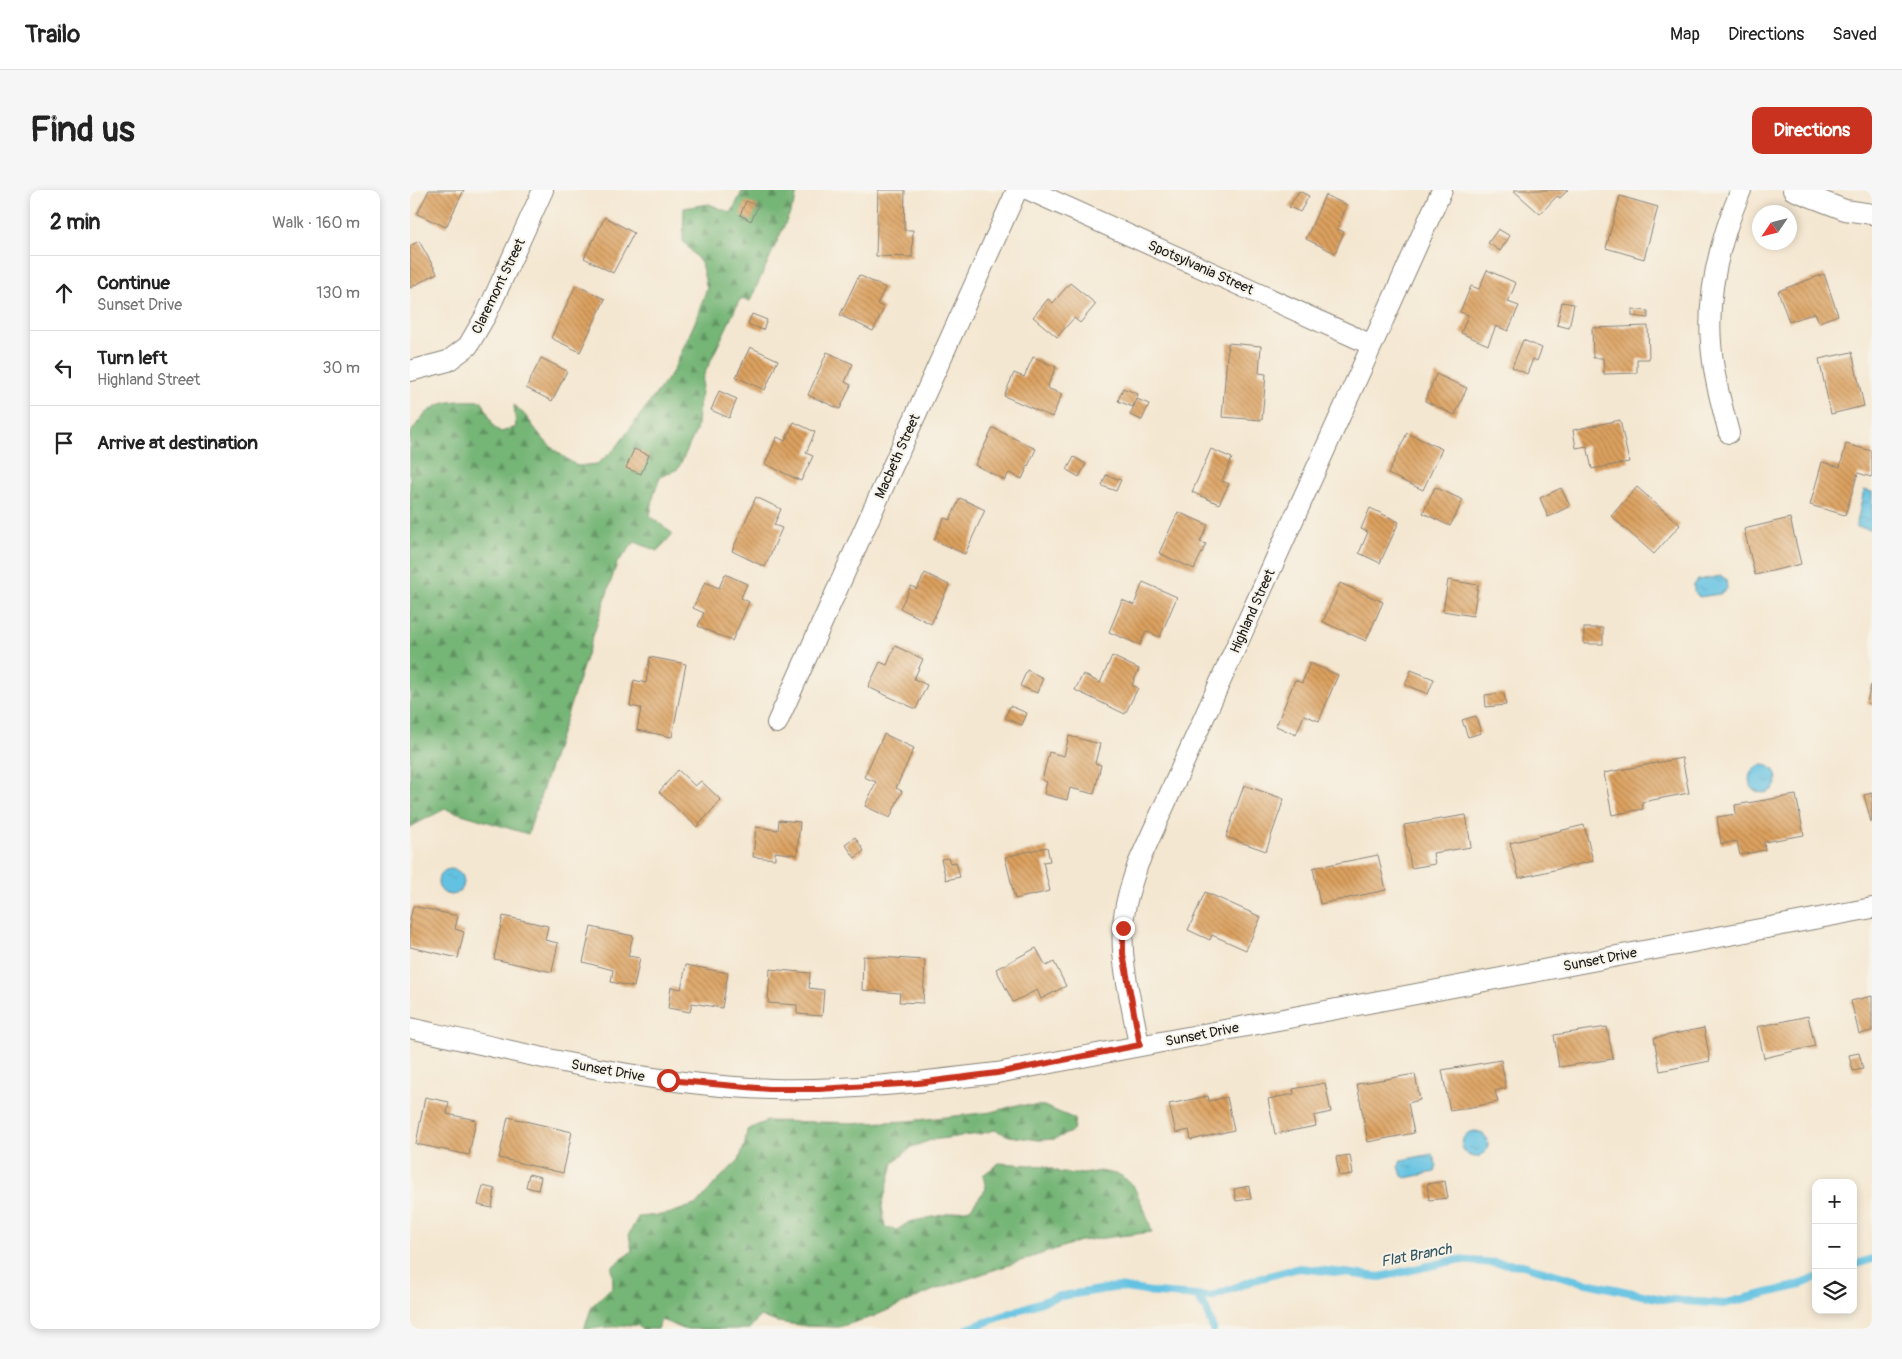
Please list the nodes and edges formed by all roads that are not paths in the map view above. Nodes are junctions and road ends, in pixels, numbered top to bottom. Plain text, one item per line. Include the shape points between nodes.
1 (543, 190) edge
2 (1017, 190) edge
3 (1029, 190) edge
4 (1442, 190) edge
5 (1742, 190) edge
6 (1793, 190) edge
7 (1872, 214) edge
8 (1372, 345) junction
9 (410, 371) edge
10 (1729, 433) dead end
11 (777, 723) dead end
12 (1872, 908) edge
13 (410, 1028) edge
14 (1140, 1045) junction

1 - 9 street, Claremont Street via 468,346 448,361
2 - 11 street, Macbeth Street
3 - 8 street, Spotsylvania Street
4 - 8 street, Highland Street
5 - 10 street via 1718,258 1712,304 1711,342 1716,382
6 - 7 street via 1845,210
8 - 14 street, Highland Street via 1138,864 1128,895 1123,954
12 - 14 street, Sunset Drive
13 - 14 street, Sunset Drive via 589,1068 668,1080 769,1089 928,1082 997,1073

